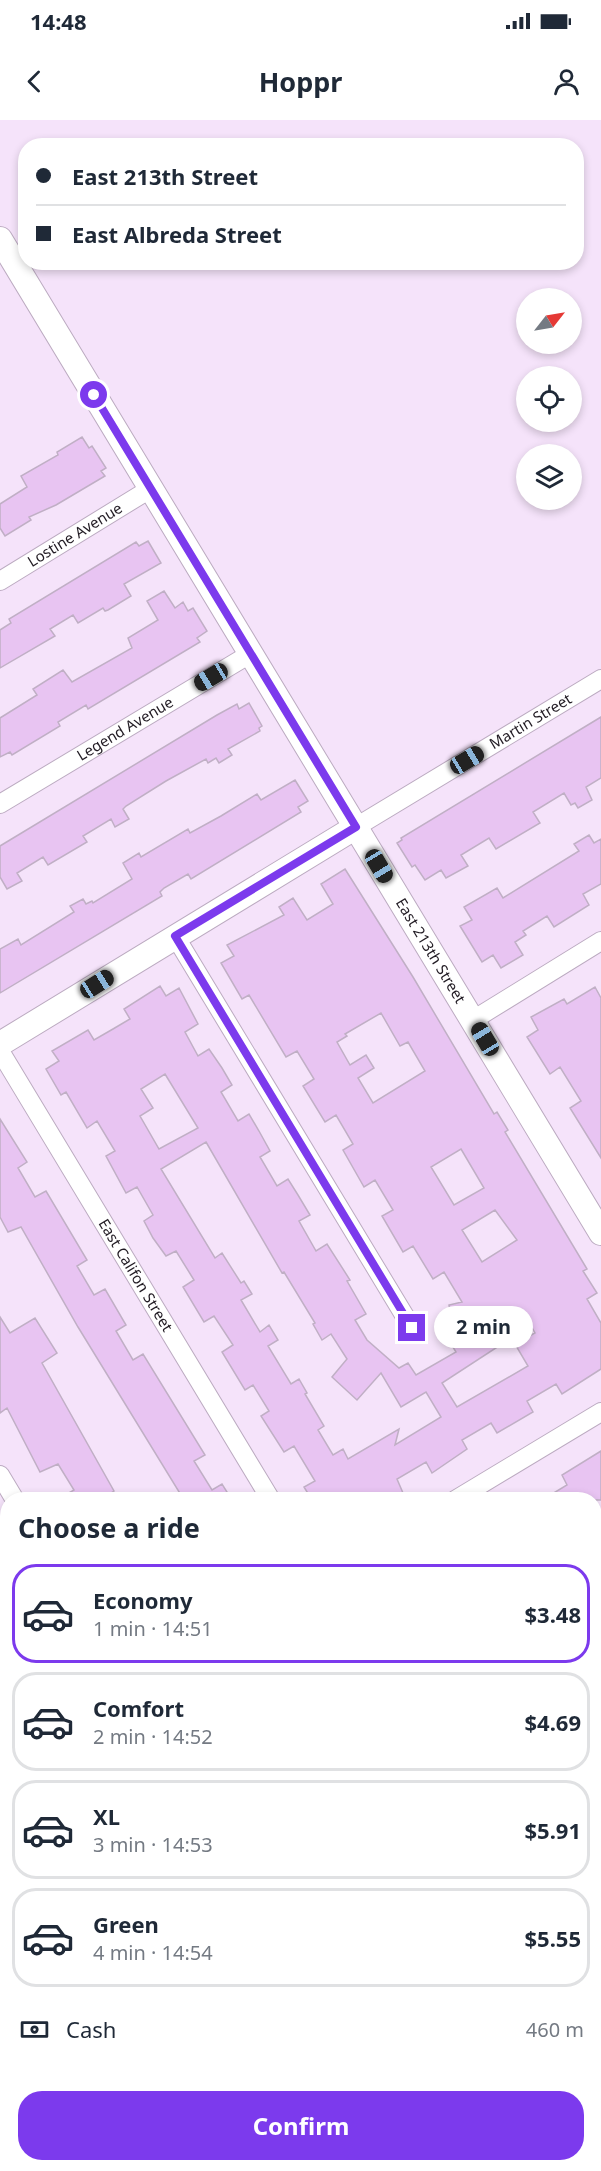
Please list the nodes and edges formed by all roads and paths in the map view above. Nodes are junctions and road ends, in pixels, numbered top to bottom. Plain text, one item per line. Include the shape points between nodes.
1 (0, 239) edge
2 (18, 269) edge
3 (19, 270) edge
4 (150, 489) junction
5 (0, 581) edge
6 (250, 654) junction
7 (601, 679) edge
8 (0, 804) edge
9 (356, 827) junction
10 (175, 936) junction
11 (601, 941) edge
12 (473, 1020) junction
13 (0, 1044) edge
14 (0, 1052) edge
15 (601, 1233) edge
16 (412, 1328) dead end
17 (601, 1412) edge
18 (0, 1475) edge
19 (10, 1492) edge
20 (266, 1492) edge
21 (468, 1492) edge

1 - 2 street, East 213th Street
3 - 4 street, East 213th Street
4 - 5 street, Lostine Avenue
4 - 6 street, East 213th Street
6 - 8 street, Legend Avenue
6 - 9 street, East 213th Street
7 - 9 street, Martin Street
9 - 10 street, Martin Street
9 - 12 street, East 213th Street
10 - 13 street, Martin Street
10 - 16 street
11 - 12 street
12 - 15 street, East 213th Street
14 - 20 street, East Califon Street
17 - 21 street
18 - 19 street

